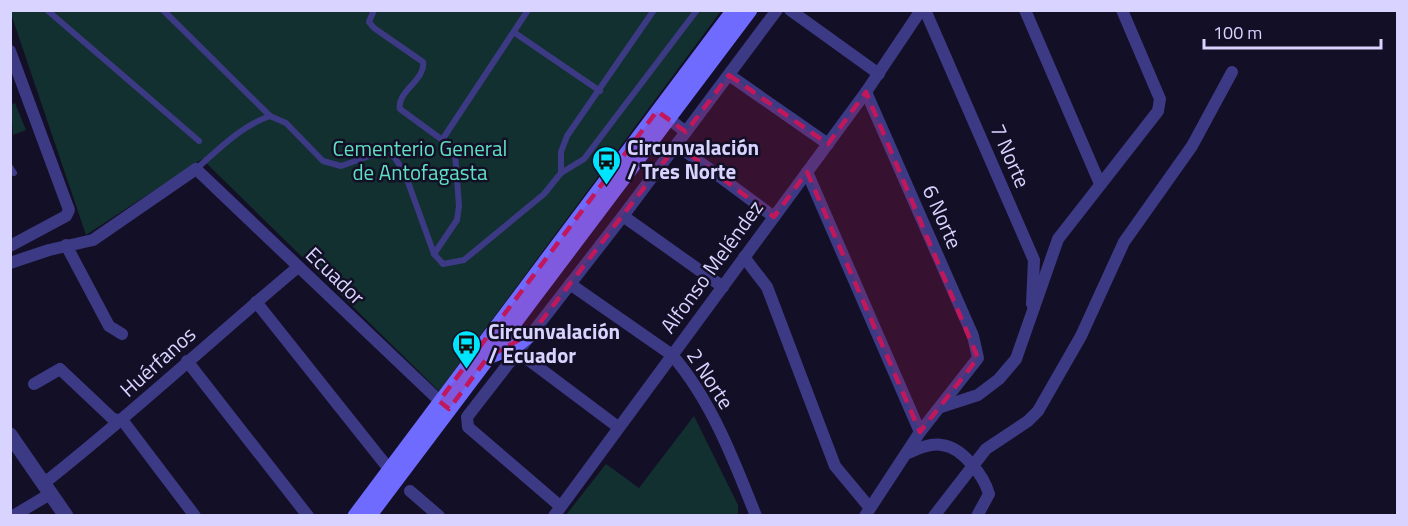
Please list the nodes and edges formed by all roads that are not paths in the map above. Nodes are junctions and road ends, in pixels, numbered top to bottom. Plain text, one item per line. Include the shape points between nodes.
1 (47, 10) edge
2 (163, 10) edge
3 (374, 10) edge
4 (528, 10) edge
5 (654, 10) edge
6 (697, 10) edge
7 (734, 10) edge
8 (750, 10) edge
9 (777, 10) edge
10 (790, 10) edge
11 (923, 10) edge
12 (1025, 10) edge
13 (1122, 10) edge
14 (515, 33) junction
15 (10, 51) edge
16 (1232, 72) dead end
17 (879, 74) junction
18 (729, 75) junction
19 (600, 91) junction
20 (866, 92) junction
21 (663, 115) junction
22 (270, 116) junction
23 (686, 132) junction
24 (442, 140) junction
25 (199, 141) dead end
26 (828, 144) junction
27 (677, 145) junction
28 (196, 169) junction
29 (807, 172) junction
30 (561, 173) junction
31 (1101, 184) junction
32 (623, 216) junction
33 (774, 217) junction
34 (66, 245) junction
35 (10, 246) edge
36 (434, 254) junction
37 (744, 257) junction
38 (10, 264) edge
39 (298, 267) junction
40 (570, 284) junction
41 (723, 287) junction
42 (256, 303) junction
43 (1030, 323) junction
44 (532, 333) junction
45 (122, 334) dead end
46 (518, 352) junction
47 (672, 355) junction
48 (488, 357) junction
49 (187, 362) junction
50 (34, 384) dead end
51 (444, 405) junction
52 (941, 407) junction
53 (123, 421) junction
54 (618, 427) junction
55 (920, 432) junction
56 (10, 435) edge
57 (906, 454) junction
58 (972, 467) junction
59 (389, 469) junction
60 (47, 489) junction
61 (410, 491) dead end
62 (557, 511) edge
63 (752, 512) edge
64 (866, 513) edge
65 (13, 516) edge
66 (66, 516) edge
67 (195, 516) edge
68 (308, 516) edge
69 (355, 516) edge
70 (369, 516) edge
71 (439, 516) edge
72 (934, 516) edge
73 (977, 516) edge

1 - 25 lane
2 - 22 lane
3 - 24 lane via 369,22 374,28 423,62 422,70 400,102 400,109
4 - 14 lane
5 - 19 lane
6 - 30 lane via 584,159
7 - 21 main road
8 - 21 main road
9 - 18 street
10 - 17 street
11 - 17 street, Alfonso Meléndez
11 - 43 street, 7 Norte via 1034,260
12 - 31 street
13 - 31 street via 1160,99 1158,111
14 - 19 lane
14 - 24 lane
15 - 35 street via 69,210 66,216
16 - 58 street via 1192,146 1124,242 1081,336 1038,411 986,449
17 - 20 street, Alfonso Meléndez
18 - 23 street
18 - 26 street
19 - 30 lane via 567,136 561,153
20 - 26 street, Alfonso Meléndez
20 - 52 street, 6 Norte via 973,336 978,358
21 - 23 street
21 - 48 main road
21 - 51 main road
22 - 28 lane via 236,134
22 - 36 lane via 286,123 323,161 341,166 381,153 394,158 404,171
23 - 27 street
24 - 36 lane via 455,153 459,206 457,220
26 - 29 street, Alfonso Meléndez
27 - 32 street
27 - 33 street
28 - 34 street via 93,240
28 - 39 street, Ecuador
29 - 33 street, Alfonso Meléndez
29 - 55 street
30 - 36 lane via 544,194 464,260 443,264
31 - 43 street via 1058,239
32 - 40 street
32 - 41 street
33 - 37 street, Alfonso Meléndez
34 - 38 street
34 - 45 street via 109,326
37 - 41 street, Alfonso Meléndez
37 - 64 street via 766,287 835,466
39 - 42 street, Huérfanos
39 - 51 street, Ecuador
40 - 44 street
40 - 47 street, 2 Norte
41 - 47 street, Alfonso Meléndez
42 - 49 street, Huérfanos
42 - 59 street
43 - 52 street via 1016,359 999,379 978,395
44 - 46 street
44 - 48 main road
46 - 54 street
46 - 62 street via 466,421
47 - 54 street, Alfonso Meléndez
47 - 63 street, 2 Norte via 700,393
48 - 51 main road
49 - 53 street, Huérfanos
49 - 68 street
50 - 53 street via 60,369 113,418
51 - 59 main road
51 - 70 main road
52 - 55 street
53 - 60 street, Huérfanos
53 - 67 street
54 - 62 street, Alfonso Meléndez
55 - 57 street
56 - 60 street
57 - 58 street via 942,444
57 - 64 street
58 - 72 street
58 - 73 street via 984,480 989,494
59 - 69 main road
60 - 65 street, Huérfanos
60 - 66 street
61 - 71 street

